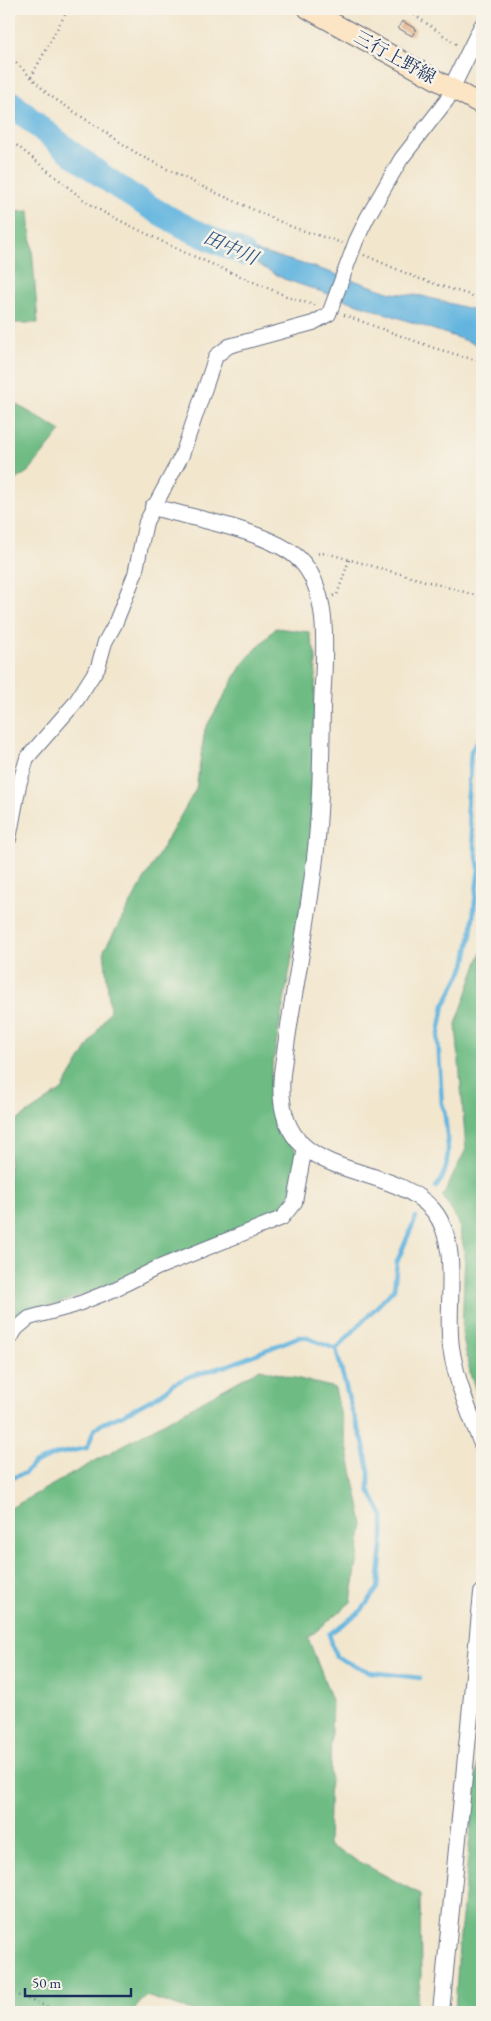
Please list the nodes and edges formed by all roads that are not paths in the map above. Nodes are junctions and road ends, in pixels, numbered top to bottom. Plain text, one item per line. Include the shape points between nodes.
1 (308, 9) edge
2 (482, 26) edge
3 (452, 88) junction
4 (482, 105) edge
5 (153, 507) junction
6 (9, 839) edge
7 (305, 1147) junction
8 (9, 1341) edge
9 (482, 1444) edge
10 (482, 1593) edge
11 (441, 2012) edge

1 - 3 main road, 三行上野線
2 - 3 street
3 - 4 main road, 三行上野線
3 - 5 street via 447,100 401,159 367,218 331,310 322,320 229,346 216,356 182,455
5 - 6 street via 142,533 135,574 116,624 105,642 98,667 76,703 27,758
5 - 7 street via 249,534 281,547 299,559 315,583 319,596 324,637 316,857 281,1084 287,1119
7 - 8 street via 295,1202 282,1218 73,1306 29,1318 16,1329
7 - 9 street via 342,1168 398,1186 426,1204 440,1220 449,1244 454,1362 458,1383
10 - 11 street

